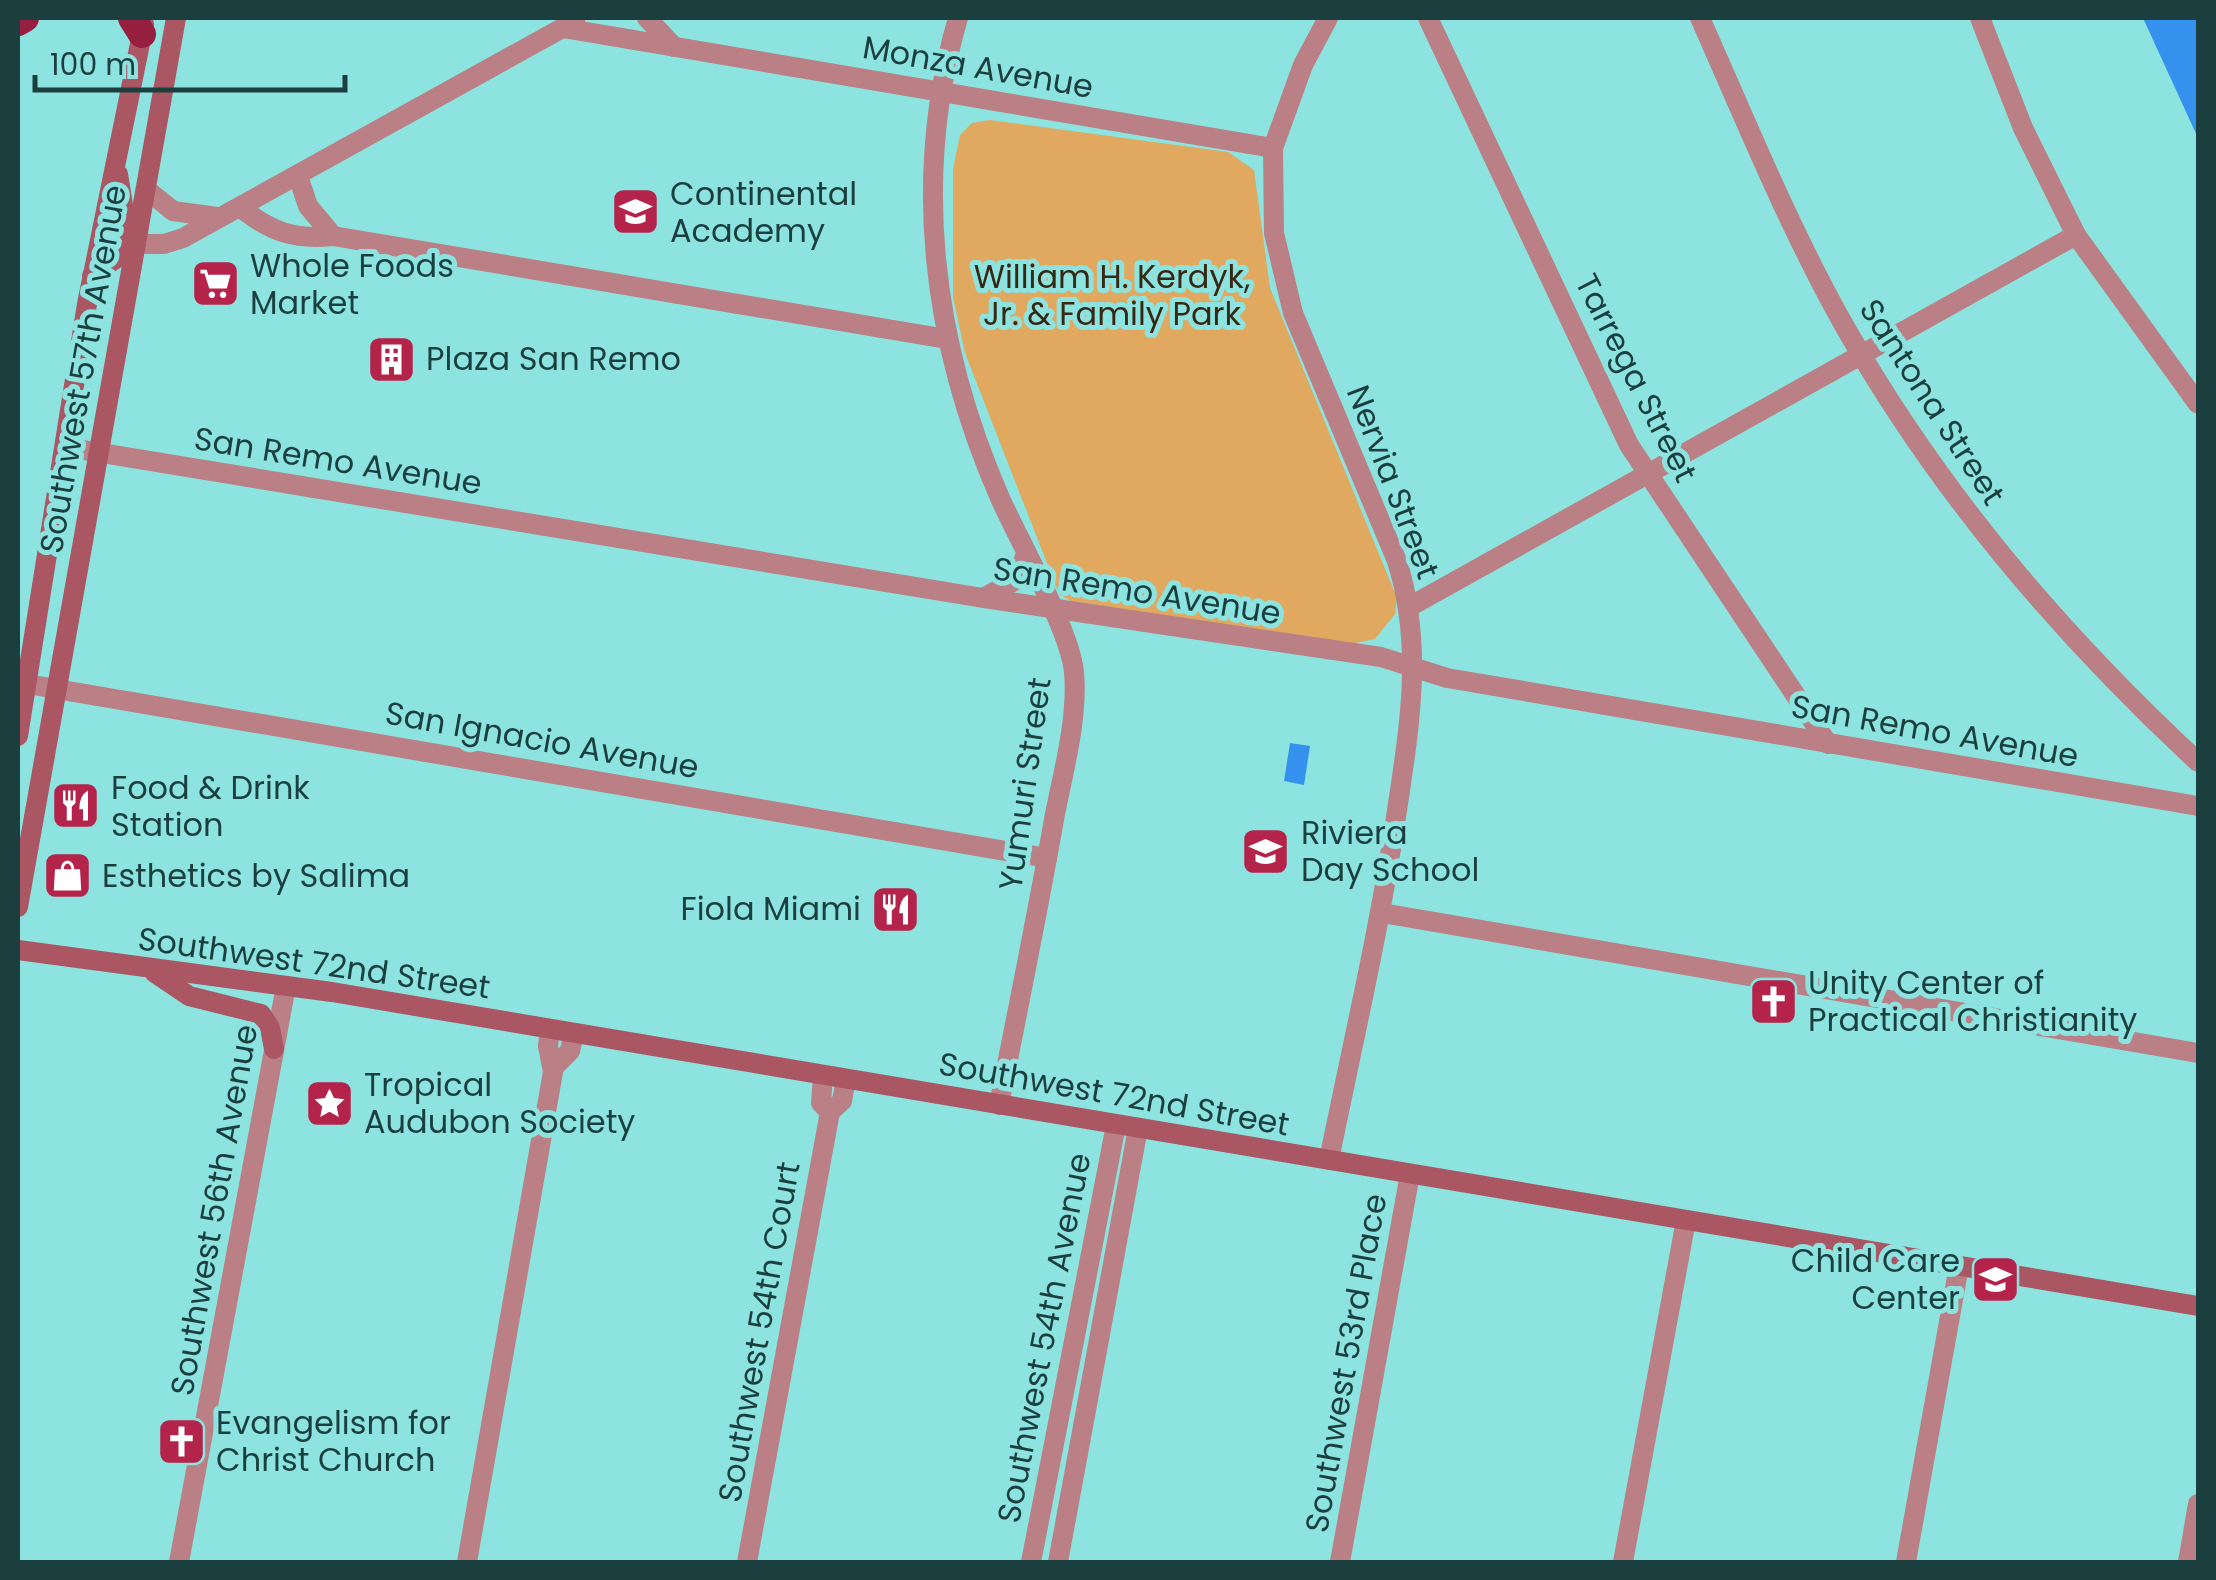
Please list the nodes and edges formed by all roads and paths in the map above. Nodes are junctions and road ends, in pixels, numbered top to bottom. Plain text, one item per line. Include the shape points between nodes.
1 (26, 18) edge
2 (176, 18) edge
3 (648, 18) edge
4 (958, 18) edge
5 (1328, 18) edge
6 (1428, 18) edge
7 (1700, 18) edge
8 (1980, 18) edge
9 (18, 22) edge
10 (140, 23) edge
11 (572, 23) edge
12 (674, 47) junction
13 (941, 91) junction
14 (1272, 148) junction
15 (116, 163) junction
16 (298, 176) junction
17 (146, 189) junction
18 (241, 208) junction
19 (219, 217) junction
20 (2076, 235) junction
21 (333, 236) junction
22 (136, 244) junction
23 (92, 276) junction
24 (948, 339) junction
25 (1863, 358) junction
26 (2198, 404) edge
27 (65, 447) junction
28 (99, 453) junction
29 (1648, 474) junction
30 (1026, 555) junction
31 (983, 598) junction
32 (1049, 606) junction
33 (1409, 607) junction
34 (1414, 667) junction
35 (27, 684) junction
36 (57, 689) junction
37 (18, 736) edge
38 (1828, 744) junction
39 (2198, 762) edge
40 (2198, 806) edge
41 (1047, 858) junction
42 (18, 908) edge
43 (1382, 913) junction
44 (18, 950) edge
45 (150, 969) junction
46 (286, 986) junction
47 (550, 1029) junction
48 (574, 1033) junction
49 (274, 1049) junction
50 (2198, 1053) edge
51 (554, 1067) junction
52 (823, 1076) junction
53 (846, 1080) junction
54 (999, 1105) junction
55 (830, 1112) junction
56 (1116, 1125) junction
57 (1138, 1128) junction
58 (1329, 1160) junction
59 (1410, 1174) junction
60 (1686, 1220) junction
61 (1959, 1266) junction
62 (2198, 1306) edge
63 (2198, 1504) edge
64 (179, 1562) edge
65 (467, 1562) edge
66 (748, 1562) edge
67 (1032, 1562) edge
68 (1058, 1562) edge
69 (1340, 1562) edge
70 (1623, 1562) edge
71 (1906, 1562) edge
72 (2188, 1562) edge

1 - 9 highway
2 - 17 main road, Southwest 57th Avenue
3 - 12 street
4 - 13 street, Yumuri Street
5 - 14 street, Nervia Street
6 - 29 street, Tarrega Street
7 - 25 street, Santona Street
8 - 20 street
10 - 15 main road, Southwest 57th Avenue
11 - 12 street, Monza Avenue
11 - 16 street
12 - 13 street, Monza Avenue
13 - 14 street, Monza Avenue
13 - 24 street, Yumuri Street via 932,221
14 - 33 street, Nervia Street via 1274,233 1284,284 1386,530
15 - 22 main road via 127,230
15 - 23 main road, Southwest 57th Avenue
16 - 18 street
16 - 21 street via 308,206
17 - 19 street via 173,210
17 - 22 main road, Southwest 57th Avenue
18 - 19 street
18 - 21 street via 283,235
19 - 22 street via 164,244
20 - 25 street
20 - 26 street
21 - 24 street
22 - 23 main road
22 - 28 main road, Southwest 57th Avenue
23 - 27 main road, Southwest 57th Avenue
24 - 30 street, Yumuri Street via 971,427
25 - 29 street
25 - 39 street, Santona Street via 2024,586
27 - 28 street, San Remo Avenue
27 - 35 main road, Southwest 57th Avenue
28 - 31 street, San Remo Avenue
28 - 36 main road, Southwest 57th Avenue
29 - 33 street
29 - 38 street, Tarrega Street
30 - 31 street via 1014,581
30 - 32 street, Yumuri Street
31 - 32 street, San Remo Avenue
32 - 34 street, San Remo Avenue
32 - 41 street, Yumuri Street via 1074,678
33 - 34 street, Nervia Street
34 - 38 street, San Remo Avenue
34 - 43 street, Nervia Street
35 - 36 street, San Ignacio Avenue
35 - 37 main road, Southwest 57th Avenue
36 - 41 street, San Ignacio Avenue
36 - 42 main road, Southwest 57th Avenue
38 - 40 street, San Remo Avenue
41 - 54 street, Yumuri Street
43 - 50 street
43 - 58 street, Nervia Street
44 - 45 main road, Southwest 72nd Street
45 - 46 main road, Southwest 72nd Street
45 - 49 main road via 189,996 260,1014
46 - 47 main road, Southwest 72nd Street
46 - 49 street, Southwest 56th Avenue
47 - 48 main road, Southwest 72nd Street
47 - 51 street
48 - 51 street via 570,1051
48 - 52 main road, Southwest 72nd Street
49 - 64 street, Southwest 56th Avenue
51 - 65 street
52 - 53 main road, Southwest 72nd Street
52 - 55 street, Southwest 54th Court via 821,1103
53 - 54 main road, Southwest 72nd Street
53 - 55 street, Southwest 54th Court via 842,1102
54 - 56 main road, Southwest 72nd Street
55 - 66 street, Southwest 54th Court
56 - 57 main road, Southwest 72nd Street
56 - 67 street, Southwest 54th Avenue
57 - 58 main road, Southwest 72nd Street
57 - 68 street, Southwest 54th Avenue
58 - 59 main road, Southwest 72nd Street
59 - 60 main road, Southwest 72nd Street
59 - 69 street, Southwest 53rd Place
60 - 61 main road, Southwest 72nd Street
60 - 70 street
61 - 62 main road, Southwest 72nd Street
61 - 71 street
63 - 72 street

